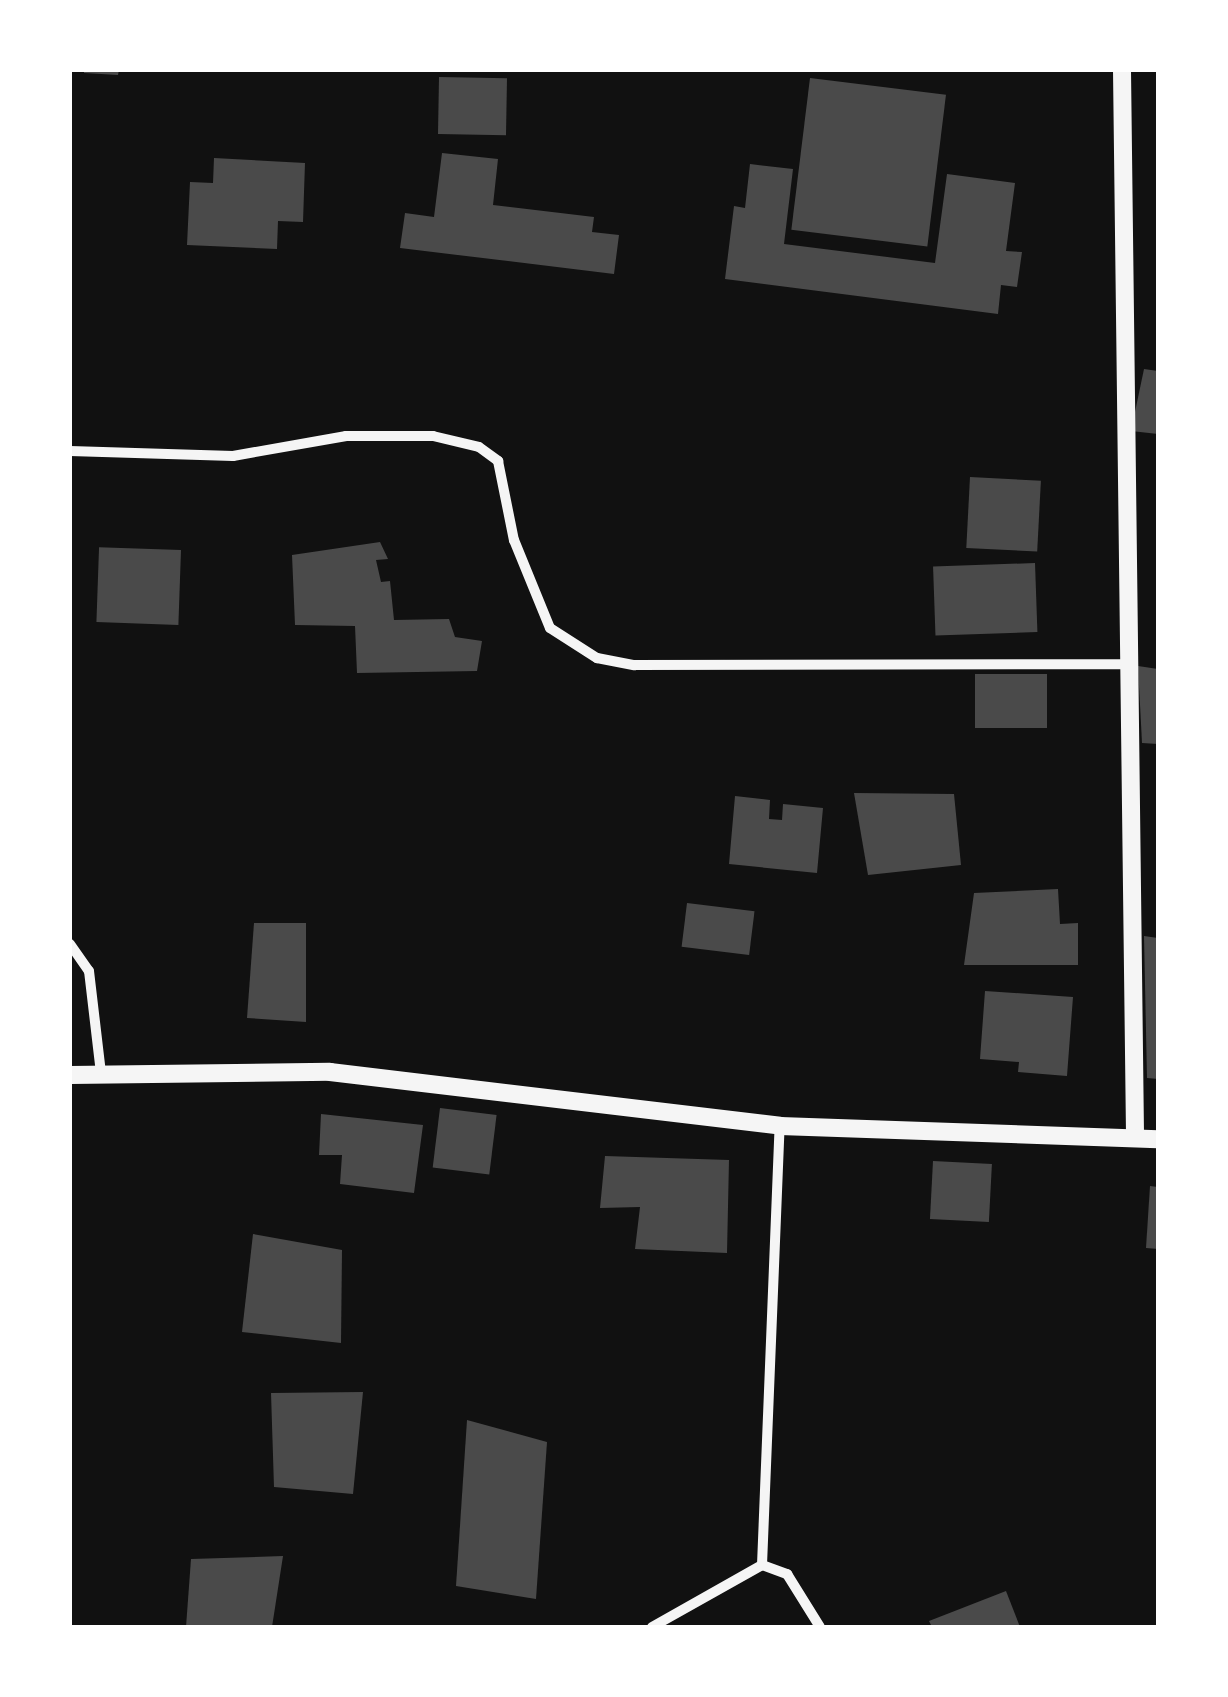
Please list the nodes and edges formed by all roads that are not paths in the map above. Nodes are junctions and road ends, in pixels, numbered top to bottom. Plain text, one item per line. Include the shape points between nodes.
1 (1122, 70) edge
2 (70, 451) edge
3 (1128, 664) junction
4 (70, 944) edge
5 (101, 1073) junction
6 (70, 1075) edge
7 (780, 1126) junction
8 (1136, 1138) junction
9 (1158, 1139) edge
10 (762, 1565) junction
11 (652, 1627) edge
12 (820, 1627) edge

1 - 3 street
2 - 3 street via 233,456 346,436 433,436 479,447 498,461 519,556 550,628 597,658 634,665
3 - 8 street
4 - 5 street via 89,971
5 - 6 street
5 - 7 street via 330,1072
7 - 8 street
7 - 10 street
8 - 9 street
10 - 11 street
10 - 12 street via 787,1574

